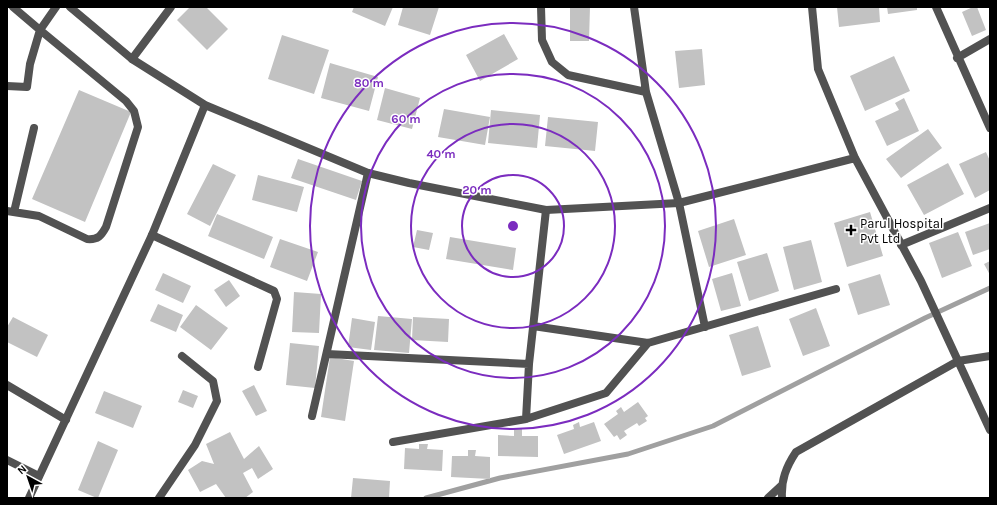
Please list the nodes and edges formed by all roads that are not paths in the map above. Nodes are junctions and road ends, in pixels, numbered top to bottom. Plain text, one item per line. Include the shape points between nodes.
1 (13, 7) edge
2 (56, 7) edge
3 (70, 7) edge
4 (171, 7) edge
5 (542, 7) edge
6 (634, 7) edge
7 (812, 7) edge
8 (936, 7) edge
9 (40, 30) junction
10 (990, 39) edge
11 (957, 58) junction
12 (132, 59) junction
13 (7, 86) edge
14 (646, 92) junction
15 (205, 104) junction
16 (34, 128) dead end
17 (990, 128) edge
18 (855, 158) junction
19 (368, 173) junction
20 (678, 203) junction
21 (990, 208) edge
22 (546, 210) junction
23 (10, 212) edge
24 (152, 235) junction
25 (901, 245) junction
26 (836, 289) dead end
27 (533, 326) junction
28 (705, 327) junction
29 (648, 343) junction
30 (327, 354) junction
31 (182, 356) dead end
32 (990, 356) edge
33 (958, 360) junction
34 (529, 364) junction
35 (258, 367) dead end
36 (7, 385) edge
37 (312, 416) dead end
38 (526, 419) junction
39 (66, 420) junction
40 (990, 430) edge
41 (393, 442) dead end
42 (7, 460) edge
43 (39, 476) junction
44 (782, 486) junction
45 (29, 498) edge
46 (159, 498) edge
47 (768, 498) edge
48 (782, 498) edge

1 - 9 street
2 - 9 street
3 - 12 street
4 - 12 street
5 - 14 street via 542,40 552,62 568,74
6 - 14 street
7 - 18 street via 818,69
8 - 11 street
9 - 13 street via 30,64 27,87
9 - 23 street via 126,101 134,111 138,127 106,227 95,240 88,240 39,216
10 - 11 street
11 - 17 street
12 - 15 street
14 - 20 street
15 - 19 street
15 - 24 street
16 - 23 street
18 - 20 street
18 - 25 street
19 - 22 street
19 - 30 street
20 - 22 street
20 - 28 street
21 - 25 street
22 - 27 street
24 - 35 street via 274,290 277,299
24 - 39 street
25 - 33 street
26 - 28 street
27 - 29 street
27 - 34 street
28 - 29 street
29 - 38 street via 606,393
30 - 34 street
30 - 37 street
31 - 46 street via 213,382 217,401 195,445
32 - 33 street
33 - 40 street
33 - 44 street via 796,452 786,468
34 - 38 street
36 - 39 street
38 - 41 street
39 - 43 street
42 - 43 street
43 - 45 street
44 - 47 street
44 - 48 street

